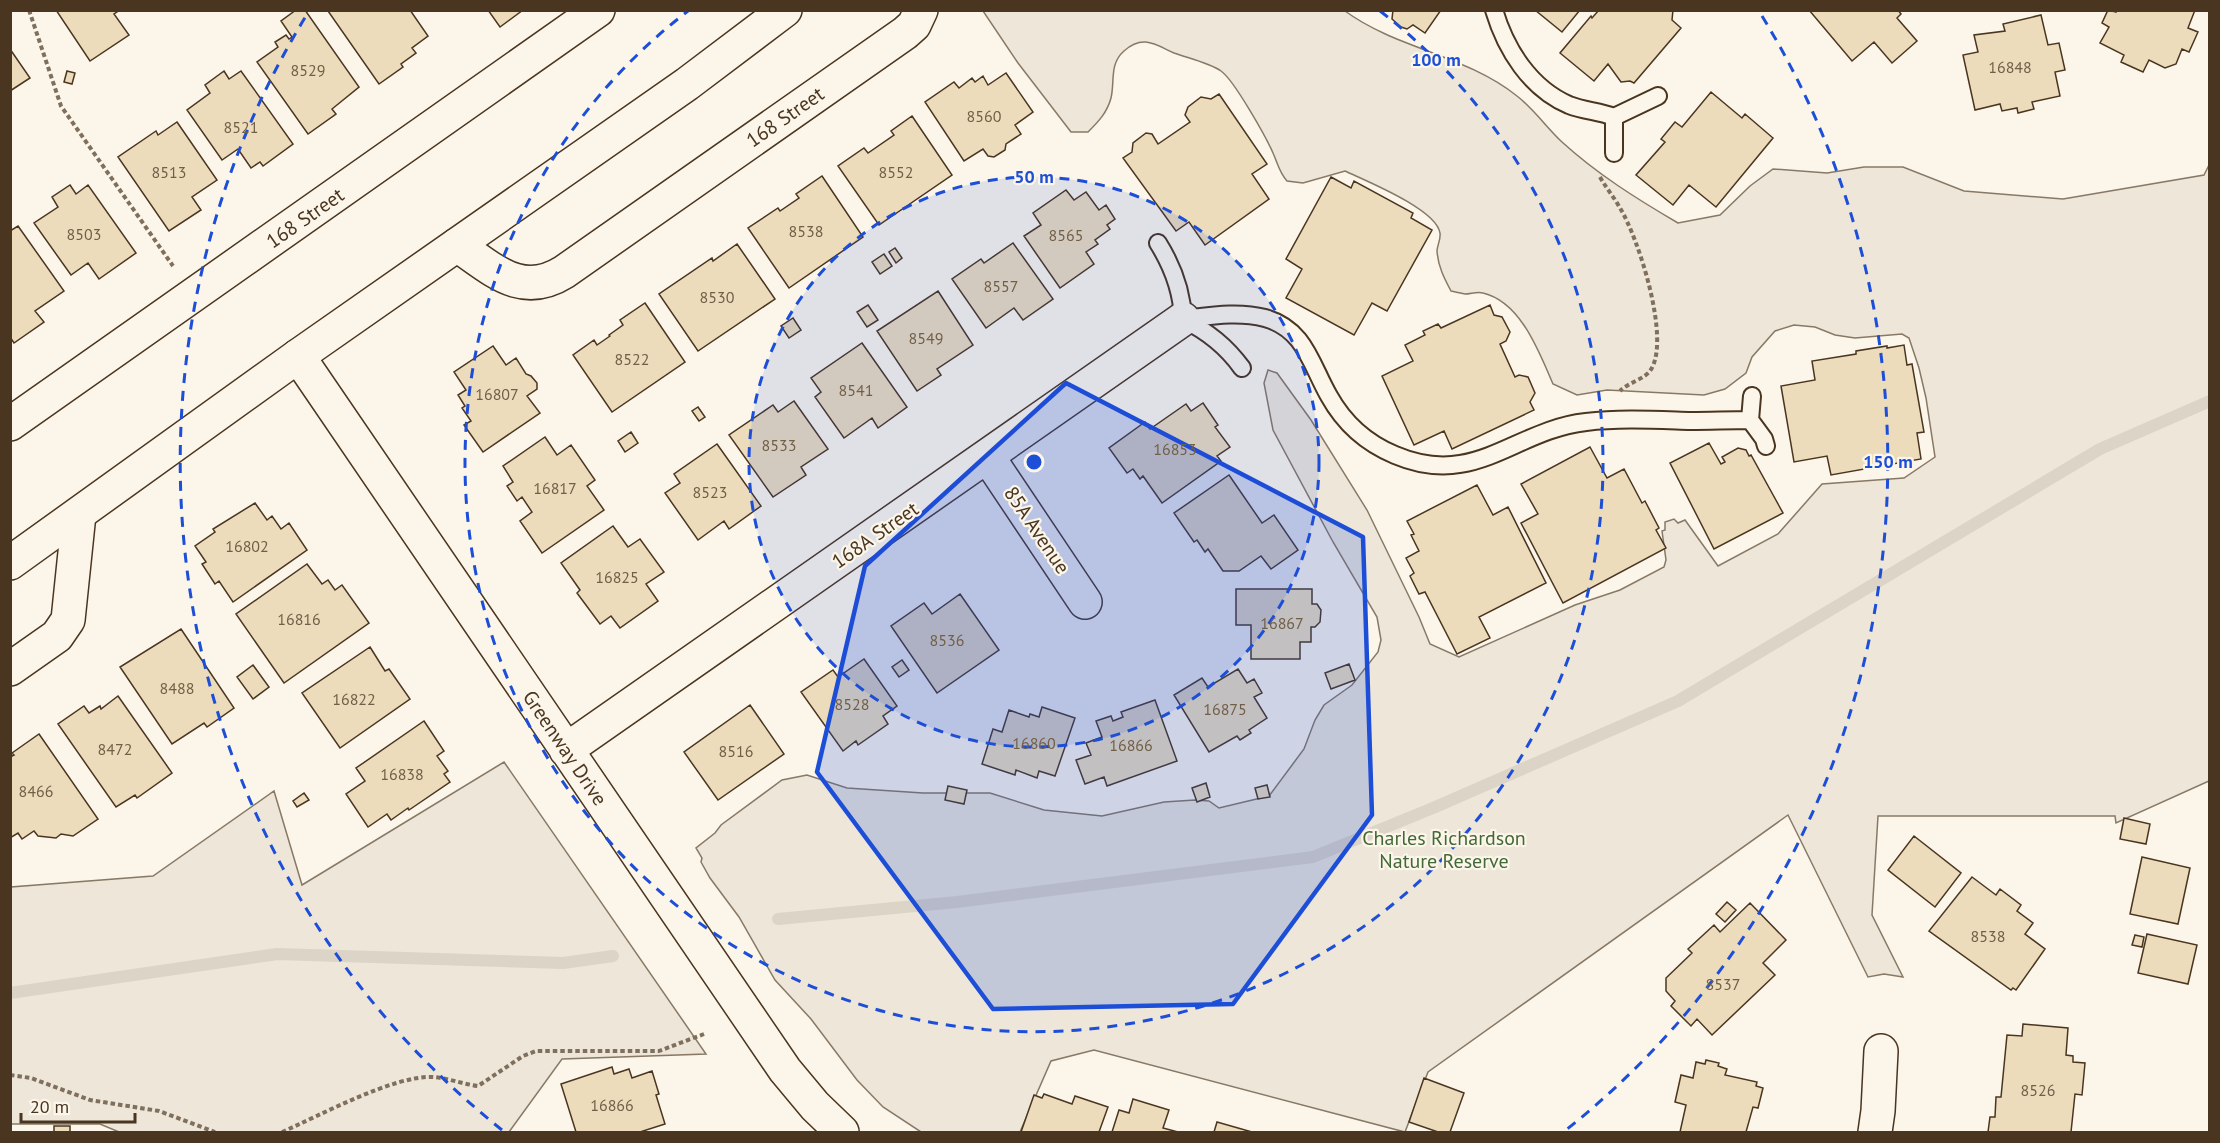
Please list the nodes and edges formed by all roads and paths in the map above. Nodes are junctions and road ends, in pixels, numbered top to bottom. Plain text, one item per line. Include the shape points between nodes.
1 (29, 10) edge
2 (598, 10) edge
3 (785, 10) edge
4 (921, 10) edge
5 (1494, 10) edge
6 (1658, 96) dead end
7 (1614, 117) junction
8 (1614, 153) dead end
9 (1598, 174) dead end
10 (1158, 243) dead end
11 (457, 245) junction
12 (178, 273) dead end
13 (1183, 319) junction
14 (298, 356) junction
15 (1242, 368) dead end
16 (1752, 396) dead end
17 (1750, 420) junction
18 (1617, 421) junction
19 (10, 424) edge
20 (1766, 446) dead end
21 (988, 457) junction
22 (79, 514) junction
23 (10, 562) edge
24 (1085, 602) dead end
25 (10, 669) edge
26 (566, 750) junction
27 (704, 1034) dead end
28 (1881, 1051) dead end
29 (10, 1075) edge
30 (215, 1132) edge
31 (282, 1132) edge
32 (842, 1132) edge
33 (1875, 1132) edge

1 - 12 path via 61,106
2 - 19 street, 168 Street
3 - 11 street via 687,84
4 - 11 street, 168 Street via 905,33 547,281 519,283
5 - 7 lane via 1515,58 1540,87 1569,104
6 - 7 lane
7 - 8 lane
9 - 18 path via 1621,208 1635,240 1650,282 1657,335 1654,365 1649,373 1621,389 1616,401
10 - 13 lane via 1176,280
11 - 14 street
13 - 15 lane via 1216,339
13 - 18 lane via 1237,315 1267,318 1282,326 1305,348 1328,395 1356,431 1373,444 1417,462 1442,466 1471,462 1570,425
13 - 21 street, 168A Street
14 - 22 street
14 - 26 street, Greenway Drive
16 - 17 lane
17 - 18 lane
17 - 20 lane
21 - 24 street, 85A Avenue
21 - 26 street, 168A Street
22 - 23 street
22 - 25 street via 68,620 57,636
26 - 32 street, Greenway Drive via 785,1070
27 - 31 path via 659,1051 536,1051 478,1086 432,1077 411,1079
28 - 33 street
29 - 30 path via 31,1078 90,1100 159,1111

